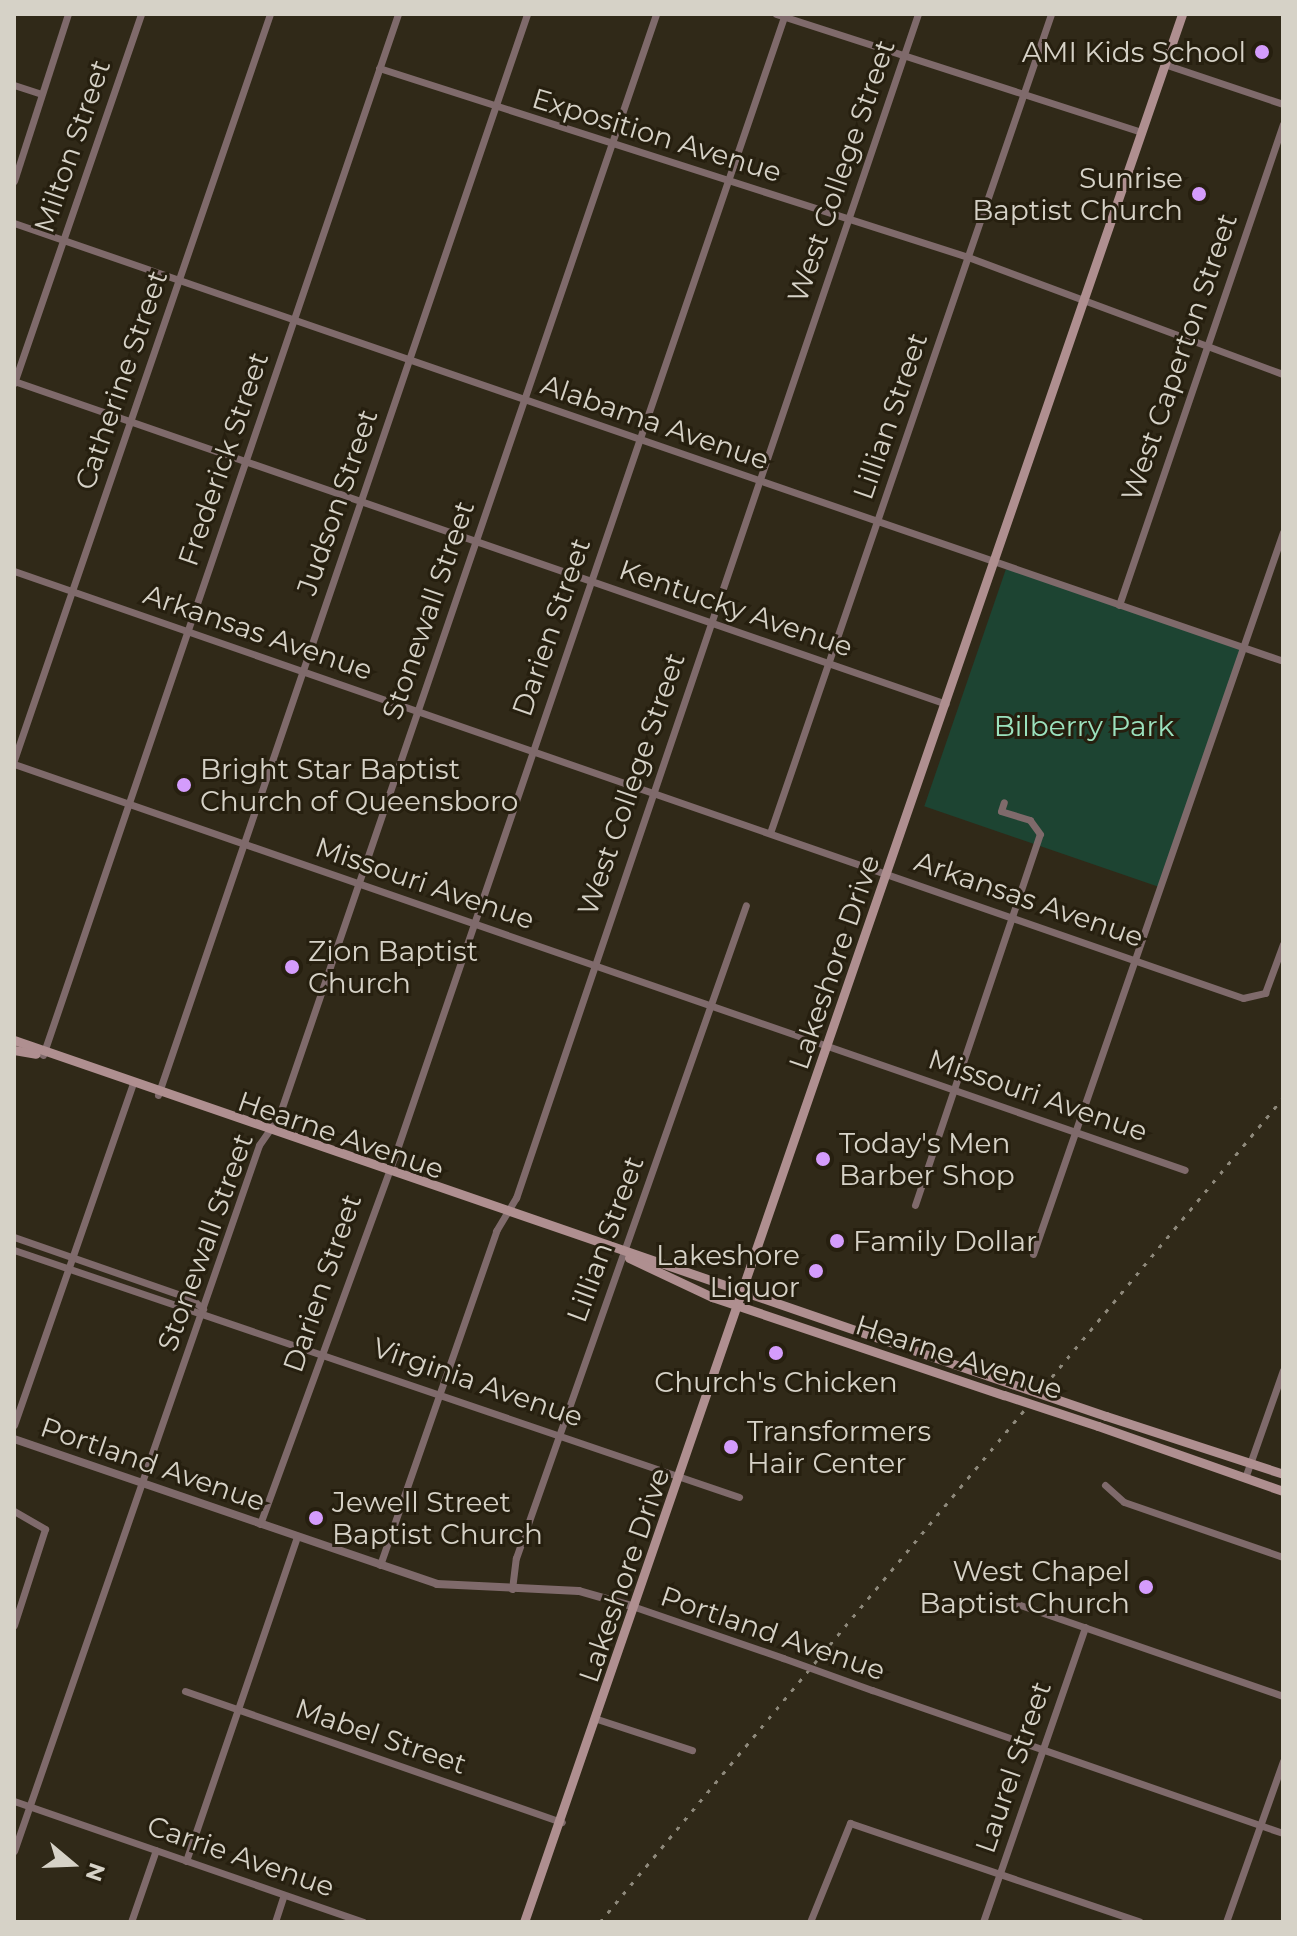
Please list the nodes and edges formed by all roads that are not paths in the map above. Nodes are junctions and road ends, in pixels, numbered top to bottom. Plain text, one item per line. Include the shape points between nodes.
1 (68, 14) edge
2 (141, 14) edge
3 (270, 14) edge
4 (398, 14) edge
5 (527, 14) edge
6 (656, 14) edge
7 (918, 14) edge
8 (1051, 14) edge
9 (1182, 14) edge
10 (781, 15) edge
11 (904, 54) junction
12 (1164, 64) junction
13 (379, 68) junction
14 (14, 85) edge
15 (1024, 92) junction
16 (42, 94) junction
17 (1283, 104) edge
18 (495, 108) junction
19 (1283, 124) edge
20 (1141, 132) junction
21 (611, 144) junction
22 (728, 180) junction
23 (14, 181) edge
24 (848, 217) junction
25 (14, 223) edge
26 (63, 240) junction
27 (968, 257) junction
28 (179, 280) junction
29 (1083, 300) junction
30 (294, 320) junction
31 (1205, 347) junction
32 (408, 361) junction
33 (1283, 374) edge
34 (14, 382) edge
35 (524, 400) junction
36 (130, 421) junction
37 (640, 439) junction
38 (245, 462) junction
39 (758, 481) junction
40 (360, 502) junction
41 (877, 522) junction
42 (1283, 532) edge
43 (475, 541) junction
44 (994, 562) junction
45 (14, 571) edge
46 (591, 581) junction
47 (72, 591) junction
48 (1119, 605) junction
49 (709, 622) junction
50 (187, 631) junction
51 (1244, 647) junction
52 (1283, 661) edge
53 (828, 663) junction
54 (303, 671) junction
55 (946, 704) junction
56 (417, 711) junction
57 (532, 752) junction
58 (14, 762) edge
59 (651, 792) junction
60 (1004, 802) dead end
61 (128, 804) junction
62 (770, 833) junction
63 (244, 844) junction
64 (887, 874) junction
65 (358, 883) junction
66 (746, 905) dead end
67 (1012, 917) junction
68 (474, 923) junction
69 (1283, 944) edge
70 (1137, 959) junction
71 (592, 965) junction
72 (712, 1006) junction
73 (14, 1040) edge
74 (828, 1046) junction
75 (14, 1050) edge
76 (43, 1055) junction
77 (132, 1086) junction
78 (953, 1089) junction
79 (158, 1095) junction
80 (268, 1133) junction
81 (1078, 1133) junction
82 (1185, 1170) dead end
83 (386, 1173) junction
84 (915, 1205) dead end
85 (506, 1215) junction
86 (14, 1237) edge
87 (14, 1250) edge
88 (1033, 1254) dead end
89 (626, 1256) junction
90 (73, 1258) junction
91 (69, 1269) junction
92 (745, 1292) junction
93 (740, 1306) junction
94 (203, 1309) junction
95 (863, 1331) junction
96 (856, 1347) junction
97 (321, 1350) junction
98 (1283, 1370) edge
99 (440, 1392) junction
100 (14, 1425) edge
101 (559, 1433) junction
102 (14, 1439) edge
103 (1250, 1463) junction
104 (1283, 1474) edge
105 (681, 1476) junction
106 (1245, 1478) junction
107 (142, 1483) junction
108 (1105, 1485) dead end
109 (1283, 1491) edge
110 (739, 1497) dead end
111 (14, 1511) edge
112 (260, 1524) junction
113 (297, 1537) junction
114 (1283, 1557) edge
115 (380, 1565) junction
116 (512, 1589) junction
117 (1000, 1598) dead end
118 (635, 1607) junction
119 (14, 1625) edge
120 (1085, 1627) junction
121 (185, 1691) dead end
122 (1283, 1696) edge
123 (237, 1709) junction
124 (597, 1719) junction
125 (1043, 1749) junction
126 (692, 1750) dead end
127 (1283, 1761) edge
128 (14, 1801) edge
129 (29, 1806) junction
130 (562, 1822) junction
131 (1260, 1825) junction
132 (1283, 1833) edge
133 (156, 1850) junction
134 (14, 1851) edge
135 (186, 1861) junction
136 (1000, 1874) junction
137 (284, 1895) junction
138 (131, 1922) edge
139 (275, 1922) edge
140 (364, 1922) edge
141 (524, 1922) edge
142 (810, 1922) edge
143 (983, 1922) edge
144 (1140, 1922) edge
145 (1226, 1922) edge

1 - 16 street
2 - 26 street, Milton Street
3 - 28 street, Catherine Street
4 - 13 street, Frederick Street
5 - 18 street, Judson Street
6 - 21 street, Stonewall Street
7 - 11 street, West College Street
8 - 15 street, Lillian Street
9 - 12 main road, Lakeshore Drive
10 - 11 street
10 - 22 street, Darien Street
11 - 15 street
11 - 24 street, West College Street
12 - 17 street
12 - 20 main road, Lakeshore Drive
13 - 18 street, Exposition Avenue
13 - 30 street, Frederick Street
14 - 16 street
15 - 20 street
15 - 27 street, Lillian Street
16 - 23 street
18 - 21 street, Exposition Avenue
18 - 32 street, Judson Street
19 - 31 street, West Caperton Street
20 - 29 main road, Lakeshore Drive
21 - 22 street, Exposition Avenue
21 - 35 street, Stonewall Street
22 - 24 street, Exposition Avenue
22 - 37 street, Darien Street
24 - 27 street, Exposition Avenue
24 - 39 street, West College Street
25 - 26 street, Alabama Avenue
26 - 28 street, Alabama Avenue
26 - 34 street, Milton Street
27 - 29 street, Exposition Avenue
27 - 41 street, Lillian Street
28 - 30 street, Alabama Avenue
28 - 36 street, Catherine Street
29 - 31 street, Exposition Avenue
29 - 44 main road, Lakeshore Drive
30 - 32 street, Alabama Avenue
30 - 38 street, Frederick Street
31 - 33 street, Exposition Avenue
31 - 48 street, West Caperton Street
32 - 35 street, Alabama Avenue
32 - 40 street, Judson Street
34 - 36 street, Kentucky Avenue
35 - 37 street, Alabama Avenue
35 - 43 street, Stonewall Street
36 - 38 street, Kentucky Avenue
36 - 47 street, Catherine Street
37 - 39 street, Alabama Avenue
37 - 46 street, Darien Street
38 - 40 street, Kentucky Avenue
38 - 50 street, Frederick Street
39 - 41 street, Alabama Avenue
39 - 49 street, West College Street
40 - 43 street, Kentucky Avenue
40 - 54 street, Judson Street
41 - 44 street, Alabama Avenue
41 - 53 street, Lillian Street
42 - 51 street
43 - 46 street, Kentucky Avenue
43 - 56 street, Stonewall Street
44 - 48 street, Alabama Avenue
44 - 55 main road, Lakeshore Drive
45 - 47 street, Arkansas Avenue
46 - 49 street, Kentucky Avenue
46 - 57 street, Darien Street
47 - 50 street, Arkansas Avenue
47 - 58 street, Catherine Street
48 - 51 street, Alabama Avenue
49 - 53 street, Kentucky Avenue
49 - 59 street, West College Street
50 - 54 street, Arkansas Avenue
50 - 61 street, Frederick Street
51 - 52 street, Alabama Avenue
51 - 70 street
53 - 55 street, Kentucky Avenue
53 - 62 street, Lillian Street
54 - 56 street, Arkansas Avenue
54 - 63 street, Judson Street
55 - 64 main road, Lakeshore Drive
56 - 57 street, Arkansas Avenue
56 - 65 street, Stonewall Street
57 - 59 street, Arkansas Avenue
57 - 68 street, Darien Street
58 - 61 street, Missouri Avenue
59 - 62 street, Arkansas Avenue
59 - 71 street, West College Street
60 - 67 street via 1001,811 1038,826
61 - 63 street, Missouri Avenue
61 - 76 street, Frederick Street
62 - 64 street, Arkansas Avenue
63 - 65 street, Missouri Avenue
63 - 79 street, Judson Street
64 - 67 street, Arkansas Avenue
64 - 74 main road, Lakeshore Drive
65 - 68 street, Missouri Avenue
65 - 80 street, Stonewall Street
66 - 72 street, Lillian Street
67 - 70 street, Arkansas Avenue
67 - 78 street
68 - 71 street, Missouri Avenue
68 - 83 street, Darien Street
69 - 70 street, Arkansas Avenue via 1258,998
70 - 81 street
71 - 72 street, Missouri Avenue
71 - 85 street, West College Street
72 - 74 street, Missouri Avenue
72 - 89 street, Lillian Street
73 - 76 main road, Hearne Avenue
74 - 78 street, Missouri Avenue
74 - 92 main road, Lakeshore Drive
75 - 76 main road, Hearne Avenue
76 - 77 main road, Hearne Avenue
77 - 79 main road, Hearne Avenue
77 - 90 street
78 - 81 street, Missouri Avenue
78 - 84 street
79 - 80 main road, Hearne Avenue
80 - 83 main road, Hearne Avenue
80 - 94 street, Stonewall Street
81 - 82 street, Missouri Avenue
81 - 88 street
83 - 85 main road, Hearne Avenue
83 - 97 street, Darien Street
85 - 89 main road, Hearne Avenue
85 - 99 street, West College Street
86 - 90 street, Virginia Avenue
87 - 91 street, Virginia Avenue
89 - 92 main road, Hearne Avenue
89 - 93 main road, Hearne Avenue
89 - 101 street, Lillian Street
90 - 91 street
90 - 94 street, Virginia Avenue via 192,1299
91 - 94 street, Virginia Avenue
91 - 100 street
92 - 93 main road, Lakeshore Drive
92 - 95 main road, Hearne Avenue
93 - 96 main road, Hearne Avenue
93 - 105 main road, Lakeshore Drive
94 - 97 street, Virginia Avenue
94 - 107 street, Stonewall Street
95 - 96 main road
95 - 103 main road, Hearne Avenue, bridge
96 - 106 main road, Hearne Avenue, bridge
97 - 99 street, Virginia Avenue
97 - 112 street, Darien Street
98 - 103 street
99 - 101 street, Virginia Avenue
99 - 115 street, West College Street
101 - 105 street, Virginia Avenue
101 - 116 street, Lillian Street
102 - 107 street, Portland Avenue
103 - 104 main road, Hearne Avenue
103 - 106 street
105 - 110 street, Virginia Avenue
105 - 118 main road, Lakeshore Drive
106 - 109 main road, Hearne Avenue
107 - 112 street, Portland Avenue
107 - 129 street, Stonewall Street
108 - 114 street via 1124,1502
111 - 119 street via 45,1529
112 - 113 street, Portland Avenue
113 - 115 street, Portland Avenue
113 - 123 street
115 - 116 street, Portland Avenue via 450,1586
116 - 118 street, Portland Avenue via 579,1591
117 - 120 street
118 - 124 main road, Lakeshore Drive
118 - 125 street, Portland Avenue, bridge
120 - 122 street
120 - 125 street, Laurel Street
121 - 123 street, Mabel Street
123 - 130 street, Mabel Street
123 - 135 street
124 - 126 street
124 - 130 main road, Lakeshore Drive
125 - 131 street, Portland Avenue
125 - 136 street, Laurel Street
127 - 131 street
128 - 129 street, Carrie Avenue
129 - 133 street, Carrie Avenue
129 - 134 street, Stonewall Street
130 - 141 main road, Lakeshore Drive
131 - 132 street, Portland Avenue
131 - 145 street
133 - 135 street, Carrie Avenue
133 - 138 street
135 - 137 street, Carrie Avenue
136 - 142 street via 850,1823
136 - 143 street, Laurel Street
136 - 144 street
137 - 139 street
137 - 140 street, Carrie Avenue

